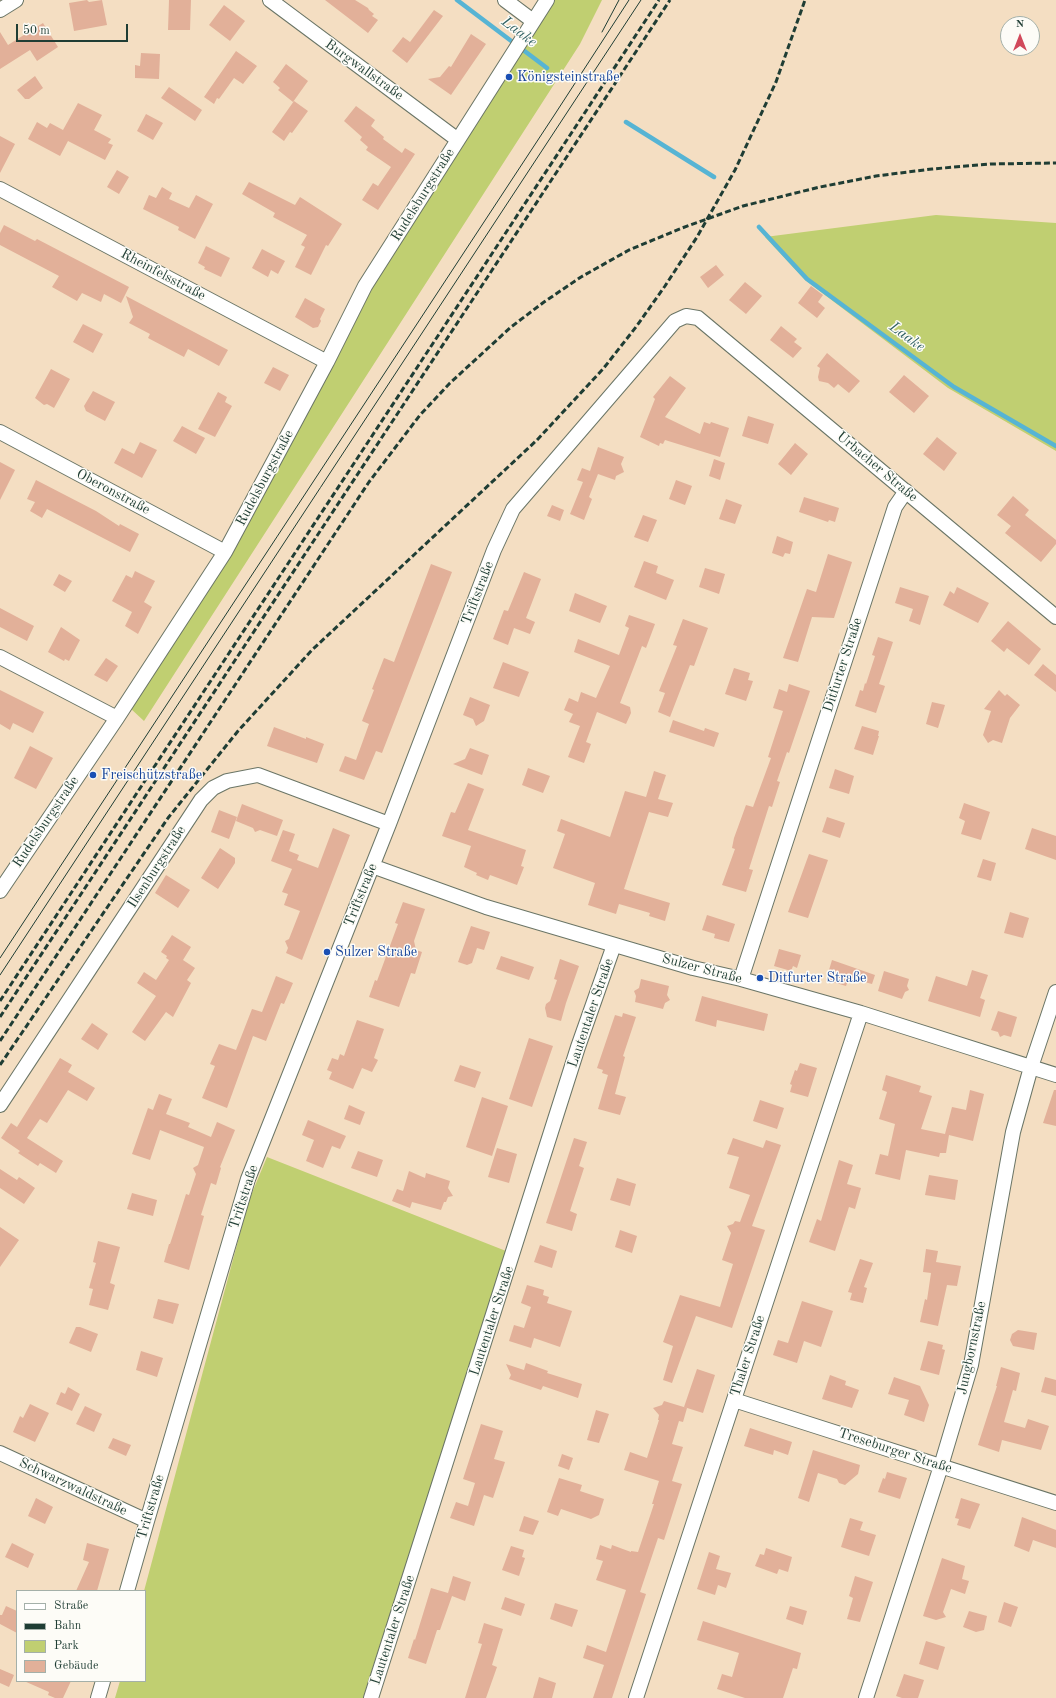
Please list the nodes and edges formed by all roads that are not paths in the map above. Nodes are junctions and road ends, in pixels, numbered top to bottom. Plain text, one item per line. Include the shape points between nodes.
1 (16, 0) edge
2 (270, 0) edge
3 (505, 0) edge
4 (547, 0) edge
5 (0, 10) edge
6 (533, 21) junction
7 (458, 140) junction
8 (0, 189) edge
9 (698, 318) joint
10 (327, 362) junction
11 (0, 432) edge
12 (906, 491) junction
13 (225, 552) junction
14 (1056, 617) edge
15 (0, 657) edge
16 (117, 718) junction
17 (389, 824) junction
18 (372, 866) junction
19 (0, 891) edge
20 (614, 946) junction
21 (741, 979) junction
22 (1056, 992) edge
23 (860, 1013) junction
24 (1032, 1067) junction
25 (1056, 1075) edge
26 (0, 1105) edge
27 (734, 1400) junction
28 (0, 1453) edge
29 (941, 1466) junction
30 (1056, 1503) edge
31 (147, 1521) junction
32 (127, 1590) edge
33 (103, 1682) edge
34 (98, 1698) edge
35 (371, 1698) edge
36 (636, 1698) edge
37 (866, 1698) edge

1 - 5 street
2 - 7 street, Burgwallstraße
3 - 6 street
4 - 6 street
6 - 7 street, Rudelsburgstraße
7 - 10 street, Rudelsburgstraße via 365,286
8 - 10 street, Rheinfelsstraße
9 - 12 street, Urbacher Straße
9 - 17 street, Triftstraße via 686,316 675,321 513,509 494,550
10 - 13 street, Rudelsburgstraße
11 - 13 street, Oberonstraße
12 - 14 street, Urbacher Straße
12 - 21 street, Ditfurter Straße via 895,507
13 - 16 street, Rudelsburgstraße
15 - 16 street
16 - 19 street, Rudelsburgstraße
17 - 18 street, Triftstraße
17 - 26 street, Ilsenburgstraße via 258,775 227,781 213,788 201,800
18 - 20 street, Sulzer Straße via 486,907
18 - 31 street, Triftstraße via 248,1179
20 - 21 street, Sulzer Straße
20 - 35 street, Lautentaler Straße via 578,1047
21 - 23 street, Sulzer Straße
22 - 24 street, Jungbornstraße
23 - 24 street, Sulzer Straße
23 - 27 street, Thaler Straße
24 - 25 street, Sulzer Straße
24 - 29 street, Jungbornstraße via 1013,1132 971,1365
27 - 29 street, Treseburger Straße
27 - 36 street, Thaler Straße
28 - 31 street, Schwarzwaldstraße
29 - 30 street, Treseburger Straße
29 - 37 street, Jungbornstraße
31 - 32 street, Triftstraße
33 - 34 street

